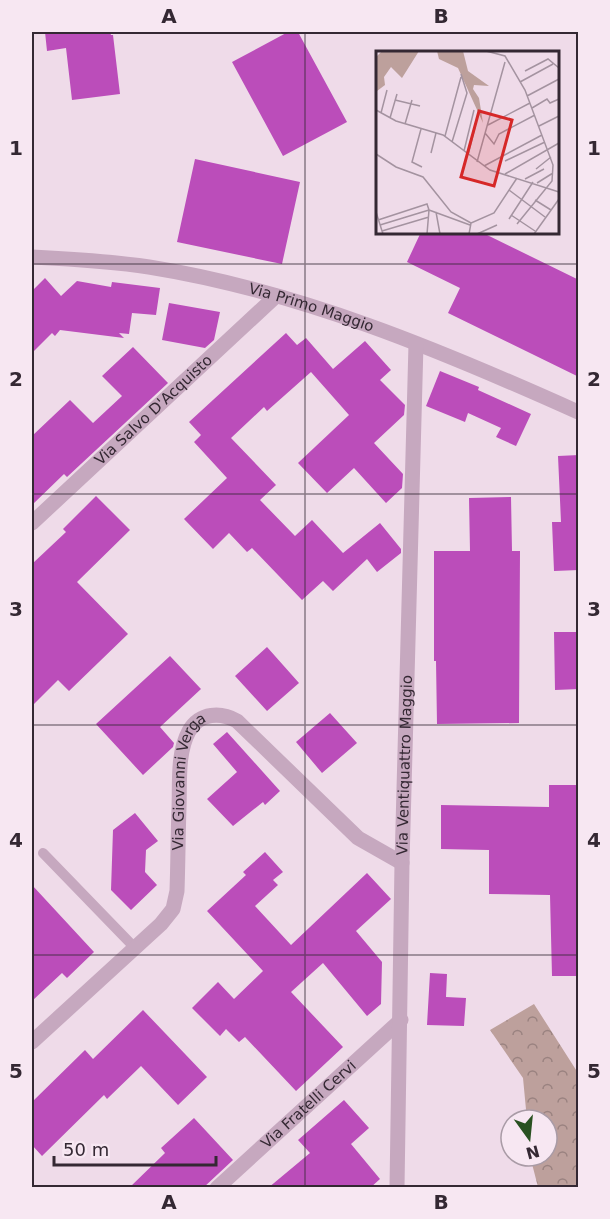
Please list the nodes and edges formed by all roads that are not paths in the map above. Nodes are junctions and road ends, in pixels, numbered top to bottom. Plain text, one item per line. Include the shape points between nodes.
1 (32, 257) edge
2 (276, 296) junction
3 (416, 344) junction
4 (579, 412) edge
5 (32, 523) edge
6 (43, 853) dead end
7 (402, 863) junction
8 (135, 948) junction
9 (401, 1020) junction
10 (32, 1042) edge
11 (217, 1188) edge
12 (397, 1188) edge

1 - 2 street, Via Primo Maggio via 148,267
2 - 3 street, Via Primo Maggio
2 - 5 street, Via Salvo D'Acquisto
3 - 4 street, Via Primo Maggio
3 - 7 street, Via Ventiquattro Maggio
6 - 8 lane
7 - 8 street, Via Giovanni Verga via 358,838 242,724 213,714 191,727 183,749 176,900 168,917
7 - 9 street, Via Ventiquattro Maggio
8 - 10 street, Via Giovanni Verga
9 - 11 street, Via Fratelli Cervi
9 - 12 street, Via Ventiquattro Maggio

